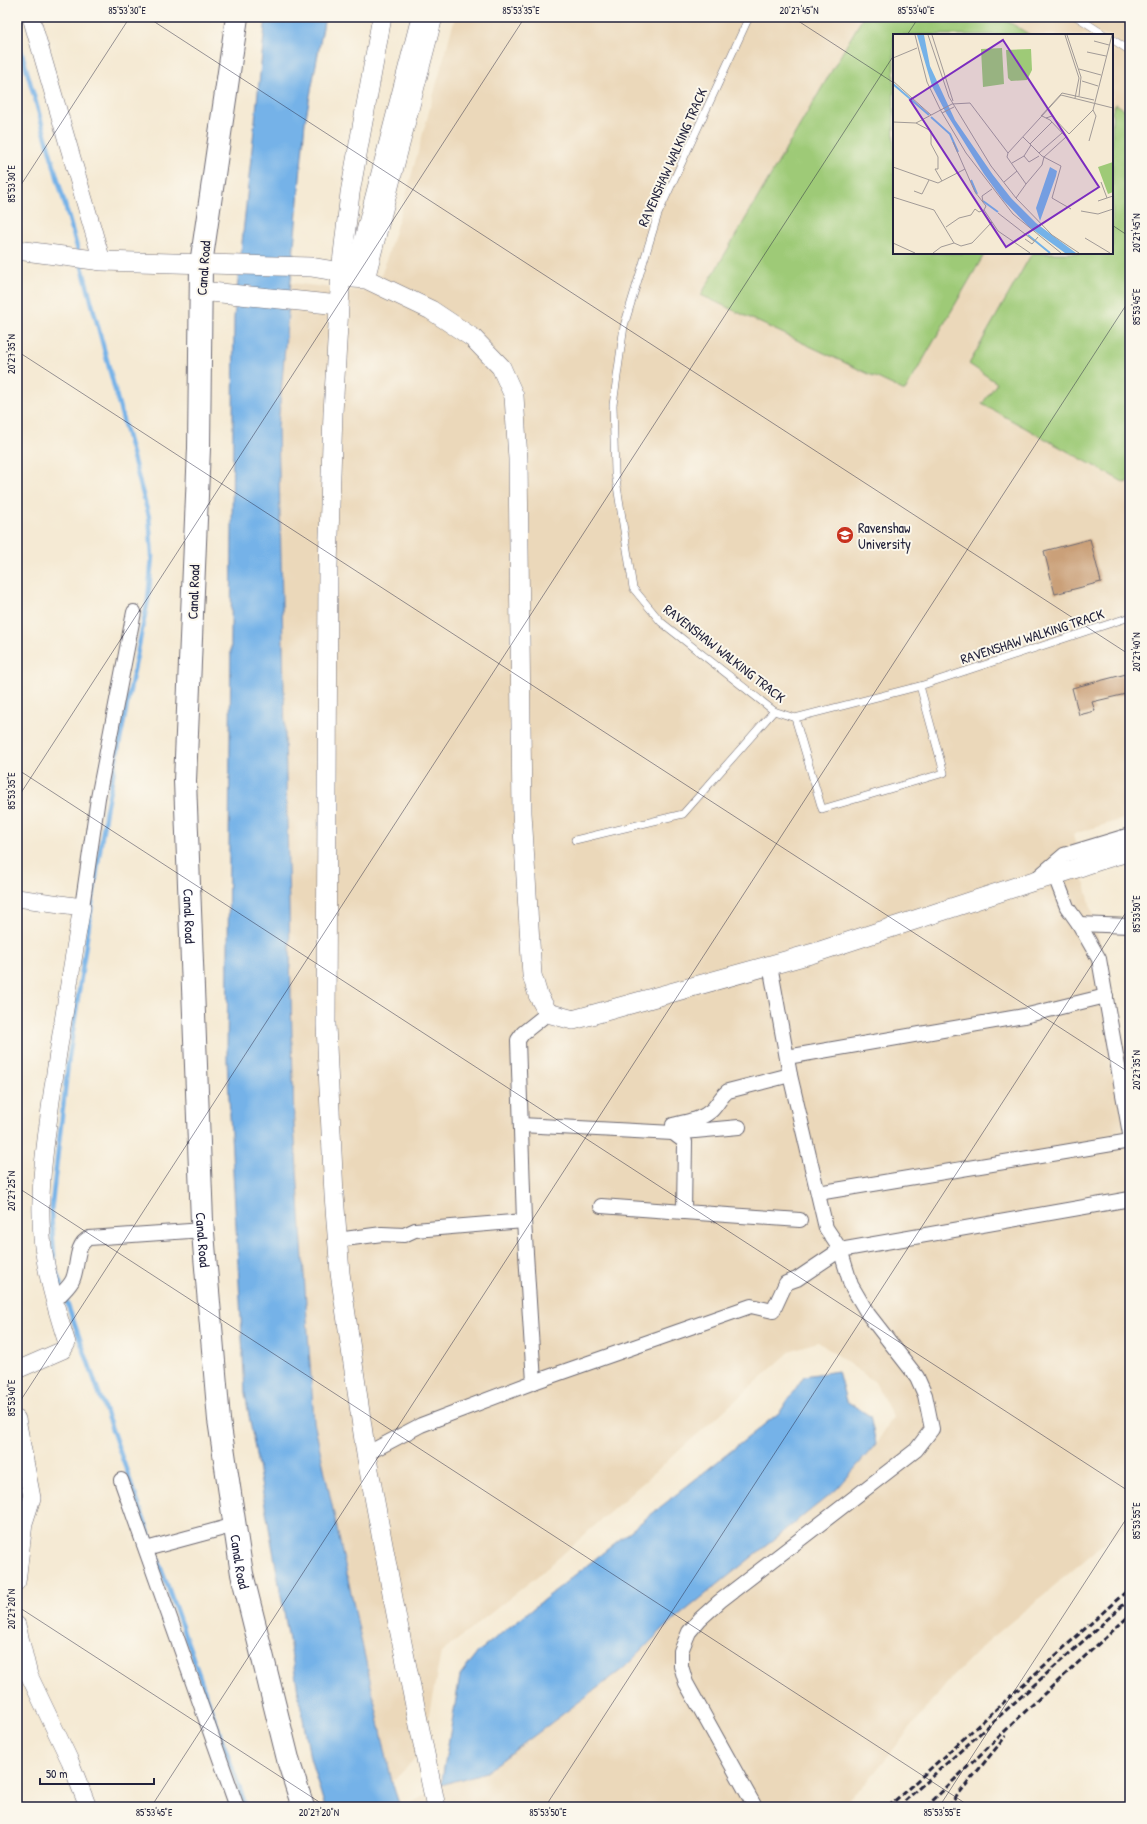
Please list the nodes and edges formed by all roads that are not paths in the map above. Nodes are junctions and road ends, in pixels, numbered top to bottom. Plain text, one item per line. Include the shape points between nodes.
1 (31, 17) edge
2 (237, 17) edge
3 (382, 17) edge
4 (420, 17) edge
5 (434, 17) edge
6 (749, 17) edge
7 (1077, 17) edge
8 (1103, 34) edge
9 (1113, 40) edge
10 (1130, 51) edge
11 (17, 250) edge
12 (97, 260) junction
13 (208, 265) junction
14 (353, 276) junction
15 (201, 291) junction
16 (339, 305) junction
17 (134, 612) dead end
18 (1130, 617) edge
19 (920, 686) junction
20 (774, 711) junction
21 (795, 718) junction
22 (1130, 835) edge
23 (575, 840) dead end
24 (1130, 852) edge
25 (1055, 876) junction
26 (1034, 881) junction
27 (17, 898) edge
28 (82, 907) junction
29 (1079, 924) junction
30 (1130, 926) edge
31 (770, 965) junction
32 (1106, 996) junction
33 (548, 1014) junction
34 (787, 1057) junction
35 (790, 1075) junction
36 (521, 1125) junction
37 (739, 1127) dead end
38 (673, 1133) junction
39 (1130, 1134) edge
40 (1130, 1141) edge
41 (818, 1193) junction
42 (1130, 1199) edge
43 (601, 1206) dead end
44 (684, 1212) junction
45 (800, 1220) dead end
46 (524, 1221) junction
47 (204, 1230) junction
48 (337, 1240) junction
49 (840, 1250) junction
50 (55, 1300) junction
51 (17, 1370) edge
52 (534, 1382) junction
53 (17, 1419) edge
54 (366, 1454) junction
55 (121, 1480) dead end
56 (20, 1523) edge
57 (235, 1525) junction
58 (146, 1549) junction
59 (17, 1582) edge
60 (17, 1625) edge
61 (88, 1807) edge
62 (236, 1807) edge
63 (303, 1807) edge
64 (436, 1807) edge
65 (755, 1807) edge

1 - 12 street
2 - 13 main road, Canal Road
3 - 14 main road via 350,193
4 - 14 street
5 - 14 street
6 - 20 lane, RAVENSHAW WALKING TRACK via 658,214 624,326 613,405 615,473 633,588 661,622
7 - 8 lane
9 - 10 lane
11 - 12 main road
12 - 13 main road
13 - 14 main road via 310,267
13 - 15 main road, Canal Road
14 - 16 main road
14 - 33 main road via 431,310 473,338 501,367 514,396 518,459 522,814 532,975 538,995
15 - 16 main road
15 - 47 main road, Canal Road via 199,448 185,781
16 - 48 main road via 333,413 326,767 326,1025
17 - 28 street via 98,798
18 - 19 lane, RAVENSHAW WALKING TRACK
19 - 21 lane, RAVENSHAW WALKING TRACK
19 - 21 lane via 944,773 822,809
20 - 21 lane, RAVENSHAW WALKING TRACK
20 - 23 lane via 683,814
22 - 26 street via 1064,855
24 - 25 main road
25 - 26 main road
25 - 29 street via 1066,907
26 - 31 main road
27 - 28 street
28 - 50 street via 61,1026 42,1165 42,1237
29 - 30 street
29 - 32 street via 1100,959
31 - 33 main road via 573,1020
31 - 34 street
32 - 34 street via 1024,1016
32 - 39 street
33 - 36 street via 523,1033 518,1040
34 - 35 street
35 - 38 street via 728,1091 702,1118 674,1125
35 - 41 street
36 - 38 street
36 - 46 street
37 - 38 street
38 - 44 street via 685,1142
40 - 41 street
41 - 49 street via 826,1228
42 - 49 street
43 - 44 street
44 - 45 street
46 - 48 street via 415,1230 404,1235 382,1234
46 - 52 street
47 - 50 street via 83,1240 75,1272 67,1288
47 - 57 main road, Canal Road via 219,1420
48 - 54 main road
49 - 52 street via 798,1279 786,1283 773,1311 751,1306
49 - 65 street via 851,1285 868,1314 918,1377 925,1395 932,1429 916,1450 720,1601 689,1632 681,1651 681,1666 686,1683
50 - 51 street via 67,1343 63,1350
52 - 54 street via 421,1425
53 - 56 street via 32,1498
54 - 64 main road
55 - 58 street
56 - 59 street
57 - 58 street
57 - 63 main road, Canal Road via 244,1582 289,1763
58 - 62 street
60 - 61 street via 29,1675 70,1761

